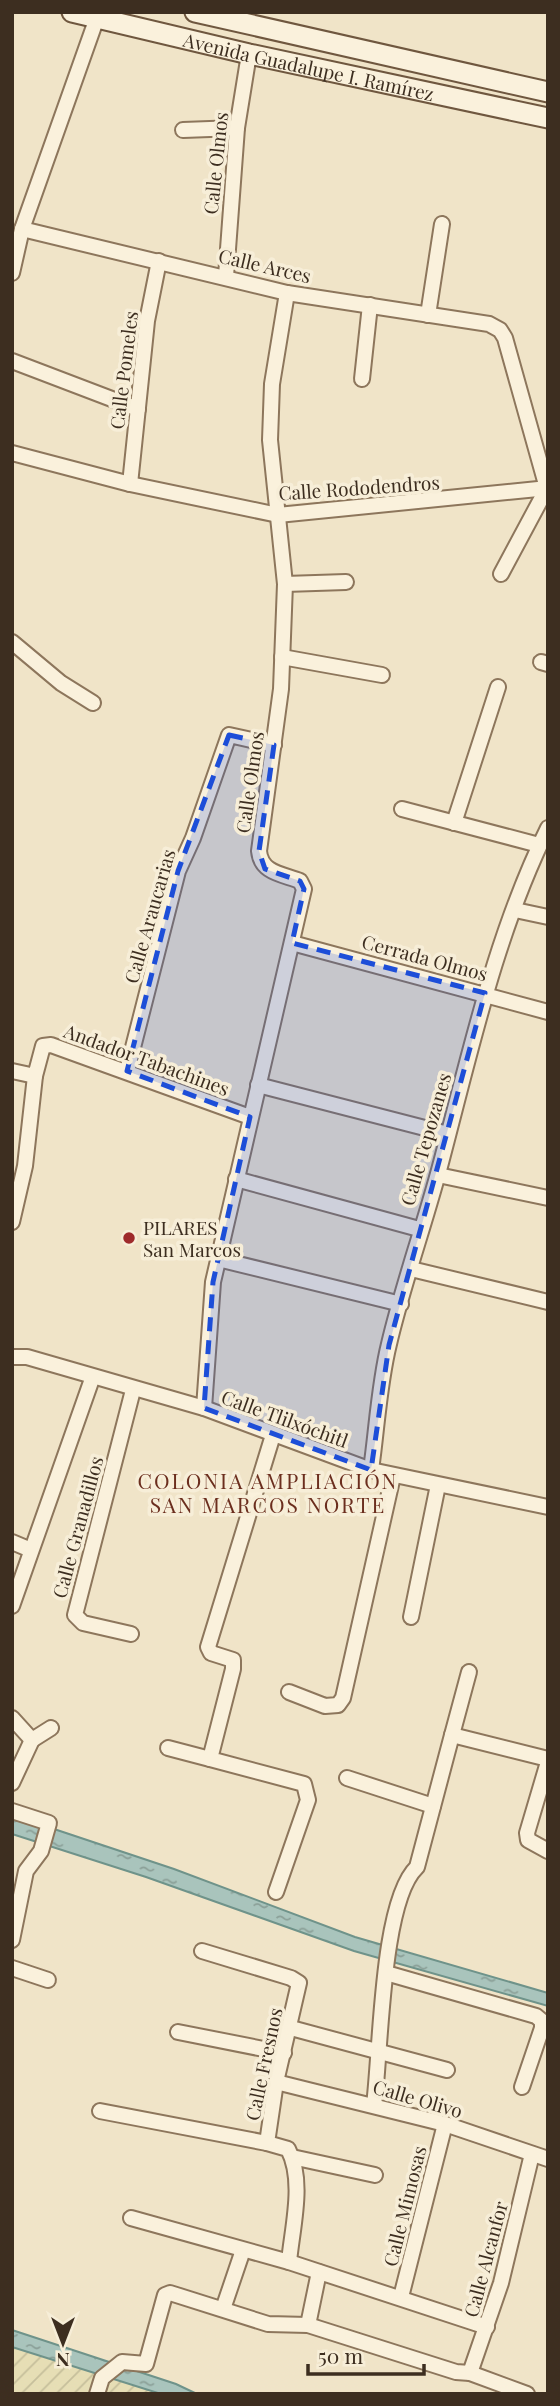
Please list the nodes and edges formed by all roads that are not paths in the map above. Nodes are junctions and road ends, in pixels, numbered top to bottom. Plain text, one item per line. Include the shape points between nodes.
1 (72, 12) edge
2 (195, 12) edge
3 (98, 15) edge
4 (248, 54) junction
5 (548, 92) edge
6 (548, 118) edge
7 (237, 128) junction
8 (183, 130) dead end
9 (442, 224) dead end
10 (22, 229) junction
11 (159, 261) junction
12 (12, 273) edge
13 (226, 276) junction
14 (287, 293) junction
15 (370, 305) junction
16 (428, 315) junction
17 (12, 361) edge
18 (362, 379) dead end
19 (138, 409) junction
20 (12, 453) edge
21 (130, 484) junction
22 (547, 488) edge
23 (278, 515) junction
24 (501, 574) dead end
25 (346, 582) dead end
26 (285, 584) junction
27 (12, 642) edge
28 (282, 657) junction
29 (382, 675) dead end
30 (498, 687) dead end
31 (93, 703) dead end
32 (274, 745) junction
33 (402, 809) dead end
34 (454, 823) junction
35 (548, 828) edge
36 (539, 845) junction
37 (515, 910) junction
38 (548, 917) edge
39 (292, 943) junction
40 (485, 993) junction
41 (548, 1012) edge
42 (12, 1071) edge
43 (127, 1071) junction
44 (35, 1076) junction
45 (258, 1085) junction
46 (250, 1117) junction
47 (449, 1134) junction
48 (18, 1164) edge
49 (438, 1175) junction
50 (236, 1179) junction
51 (548, 1198) edge
52 (14, 1214) edge
53 (419, 1229) junction
54 (218, 1259) junction
55 (411, 1269) junction
56 (548, 1302) edge
57 (401, 1304) junction
58 (12, 1357) edge
59 (92, 1378) junction
60 (133, 1390) junction
61 (204, 1408) junction
62 (273, 1435) junction
63 (371, 1469) junction
64 (393, 1476) junction
65 (439, 1485) junction
66 (548, 1507) edge
67 (12, 1542) edge
68 (31, 1549) junction
69 (12, 1606) edge
70 (411, 1617) dead end
71 (131, 1634) dead end
72 (470, 1672) dead end
73 (289, 1692) dead end
74 (12, 1718) edge
75 (51, 1728) dead end
76 (452, 1735) junction
77 (32, 1740) junction
78 (168, 1748) dead end
79 (210, 1759) junction
80 (548, 1761) edge
81 (347, 1778) dead end
82 (12, 1783) edge
83 (433, 1806) junction
84 (12, 1811) edge
85 (548, 1851) edge
86 (276, 1892) dead end
87 (12, 1940) edge
88 (202, 1951) dead end
89 (12, 1968) edge
90 (386, 1970) junction
91 (48, 1980) dead end
92 (291, 2028) junction
93 (178, 2032) dead end
94 (284, 2053) junction
95 (381, 2053) junction
96 (447, 2070) dead end
97 (276, 2082) junction
98 (522, 2087) dead end
99 (373, 2105) junction
100 (100, 2111) dead end
101 (445, 2124) junction
102 (267, 2143) junction
103 (532, 2154) junction
104 (292, 2157) junction
105 (548, 2159) edge
106 (375, 2175) dead end
107 (131, 2218) dead end
108 (243, 2250) junction
109 (289, 2262) junction
110 (319, 2272) junction
111 (401, 2297) junction
112 (223, 2309) junction
113 (308, 2325) junction
114 (487, 2327) junction
115 (470, 2373) junction
116 (97, 2394) edge
117 (527, 2394) edge

1 - 3 main road, Avenida Guadalupe I. Ramírez
2 - 5 main road, Avenida Guadalupe I. Ramírez
3 - 4 main road, Avenida Guadalupe I. Ramírez
3 - 10 street
4 - 6 main road, Avenida Guadalupe I. Ramírez
4 - 7 street, Calle Olmos
7 - 8 street
7 - 13 street, Calle Olmos
9 - 16 street
10 - 11 street, Calle Arces
10 - 12 street
11 - 13 street, Calle Arces
11 - 19 street, Calle Pomeles
13 - 14 street, Calle Arces
14 - 15 street, Calle Arces
14 - 23 street, Calle Olmos via 272,384 270,440
15 - 16 street, Calle Arces
15 - 18 street
16 - 22 street, Calle Arces via 489,324 500,330
17 - 19 street
19 - 21 street, Calle Pomeles
20 - 21 street, Calle Rododendros
21 - 23 street, Calle Rododendros
22 - 23 street, Calle Rododendros
22 - 24 street
23 - 26 street, Calle Olmos
25 - 26 street
26 - 28 street, Calle Olmos
27 - 31 street
28 - 29 street
28 - 32 street, Calle Olmos
30 - 34 street
32 - 39 street, Calle Olmos via 260,861 265,869 300,881 304,889
32 - 43 street, Calle Araucarias via 229,735 178,871
33 - 34 street
34 - 36 street
35 - 36 street, Calle Tepozanes
36 - 37 street, Calle Tepozanes
37 - 38 street
37 - 40 street, Calle Tepozanes
39 - 40 street, Cerrada Olmos
39 - 45 street, Calle Olmos
40 - 41 street, Cerrada Olmos
40 - 47 street, Calle Tepozanes
42 - 44 street
43 - 44 street, Andador Tabachines via 51,1045 43,1046
43 - 46 street, Andador Tabachines
44 - 48 street
45 - 46 street, Calle Olmos
45 - 47 street
46 - 50 street, Calle Olmos
47 - 49 street, Calle Tepozanes
48 - 52 street
49 - 51 street
49 - 53 street, Calle Tepozanes
50 - 53 street
50 - 54 street, Calle Olmos
53 - 55 street, Calle Tepozanes
54 - 57 street
54 - 61 street, Calle Olmos
55 - 56 street
55 - 57 street, Calle Tepozanes
57 - 63 street, Calle Tepozanes via 389,1345
58 - 59 street, Calle Tlilxóchitl via 27,1357
59 - 60 street, Calle Tlilxóchitl
59 - 68 street
60 - 61 street, Calle Tlilxóchitl
60 - 71 street, Calle Granadillos via 75,1615 82,1623
61 - 62 street, Calle Tlilxóchitl
62 - 63 street, Calle Tlilxóchitl
62 - 79 street via 208,1647 211,1653 233,1660
63 - 64 street, Calle Tlilxóchitl
64 - 65 street, Calle Tlilxóchitl
64 - 73 street via 343,1698 338,1705 325,1706
65 - 66 street, Calle Tlilxóchitl
65 - 70 street
67 - 68 street
68 - 69 street
72 - 76 street
74 - 77 street
75 - 77 street
76 - 80 street
76 - 83 street
77 - 82 street
78 - 79 street
79 - 86 street via 304,1784 308,1790
80 - 85 street via 527,1833 528,1840
81 - 83 street
83 - 90 street via 417,1867 406,1877
84 - 87 street via 49,1823 41,1851 26,1871
88 - 92 street, Calle Fresnos via 299,1983
89 - 91 street
90 - 95 street
90 - 98 street via 536,2016 542,2028
92 - 94 street, Calle Fresnos
92 - 95 street
93 - 94 street
94 - 97 street, Calle Fresnos
95 - 96 street
95 - 99 street
97 - 99 street, Calle Olivo
97 - 102 street, Calle Fresnos
99 - 101 street, Calle Olivo
100 - 102 street
101 - 103 street, Calle Olivo
101 - 111 street, Calle Mimosas
102 - 104 street, Calle Fresnos via 288,2149
103 - 105 street, Calle Olivo
103 - 114 street, Calle Alcanfor
104 - 106 street, Calle Fresnos
104 - 109 street via 295,2195
107 - 108 street, Calle Mimosas
108 - 109 street, Calle Mimosas
108 - 112 street
109 - 110 street, Calle Mimosas
110 - 111 street, Calle Mimosas
110 - 113 street
111 - 114 street, Calle Mimosas
112 - 113 street via 268,2324
112 - 116 street via 165,2295 150,2359 146,2364 122,2362 102,2378
113 - 115 street
114 - 115 street, Calle Alcanfor
115 - 117 street

